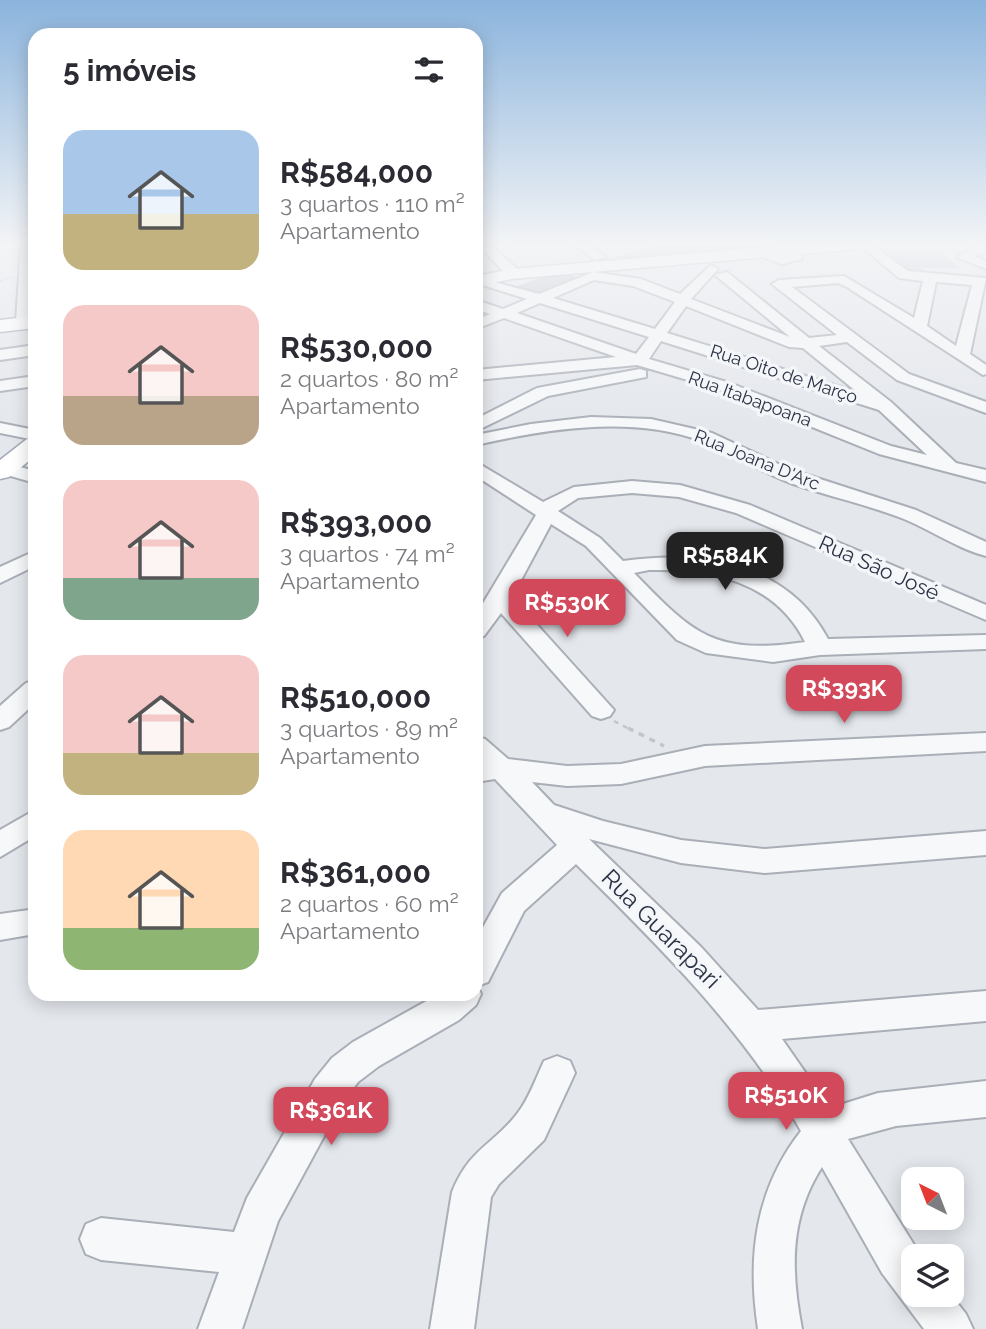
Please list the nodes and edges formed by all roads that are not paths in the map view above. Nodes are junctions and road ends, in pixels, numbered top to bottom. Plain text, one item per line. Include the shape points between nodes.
1 (527, 305) edge
2 (565, 305) edge
3 (680, 305) edge
4 (699, 305) edge
5 (763, 305) edge
6 (805, 305) edge
7 (882, 305) edge
8 (923, 305) edge
9 (976, 305) edge
10 (483, 306) edge
11 (506, 314) junction
12 (483, 322) edge
13 (794, 322) dead end
14 (28, 323) edge
15 (0, 326) edge
16 (919, 327) junction
17 (660, 335) junction
18 (847, 338) junction
19 (814, 343) junction
20 (28, 352) edge
21 (962, 354) junction
22 (0, 355) edge
23 (640, 360) junction
24 (664, 369) junction
25 (985, 369) edge
26 (483, 373) edge
27 (28, 382) edge
28 (0, 386) edge
29 (966, 402) junction
30 (886, 406) junction
31 (986, 408) edge
32 (483, 422) edge
33 (0, 428) edge
34 (28, 434) edge
35 (483, 439) edge
36 (28, 449) edge
37 (5, 466) edge
38 (949, 466) junction
39 (483, 472) edge
40 (28, 474) edge
41 (986, 475) edge
42 (545, 512) junction
43 (912, 515) junction
44 (986, 531) edge
45 (986, 550) edge
46 (28, 561) edge
47 (621, 568) junction
48 (0, 576) edge
49 (500, 598) junction
50 (986, 613) edge
51 (483, 621) edge
52 (986, 642) edge
53 (820, 647) junction
54 (28, 695) edge
55 (601, 710) road end
56 (0, 721) edge
57 (986, 742) edge
58 (490, 770) edge
59 (540, 810) junction
60 (28, 826) edge
61 (986, 843) edge
62 (0, 845) edge
63 (576, 846) junction
64 (483, 959) edge
65 (456, 1001) edge
66 (986, 1006) edge
67 (752, 1026) junction
68 (557, 1073) dead end
69 (986, 1099) edge
70 (824, 1132) junction
71 (101, 1239) dead end
72 (246, 1254) junction
73 (901, 1263) edge
74 (934, 1307) edge
75 (220, 1329) edge
76 (453, 1329) edge
77 (780, 1329) edge
78 (951, 1329) edge

1 - 11 street
2 - 17 street, Rua Oito de Março
3 - 17 street
4 - 19 street via 794,344
5 - 19 street
6 - 18 street
7 - 16 street
8 - 16 street
9 - 21 street
10 - 11 street, Rua Itabapoana
11 - 12 street
11 - 23 street, Rua Itabapoana
13 - 19 street
14 - 15 main road
16 - 21 street
17 - 23 street
17 - 30 street, Rua Oito de Março
18 - 19 street
18 - 29 street via 903,377
19 - 30 street
20 - 22 street
21 - 25 street
23 - 24 street, Rua Itabapoana
23 - 26 street
24 - 32 street via 543,392
24 - 38 street, Rua Itabapoana via 724,386 885,450
25 - 29 street
27 - 28 street
29 - 31 street
30 - 38 street
33 - 34 street
35 - 43 street, Rua Joana D'Arc via 555,424 668,428 705,437 792,477
36 - 37 main road
37 - 40 street
38 - 41 street, Rua Itabapoana
39 - 42 street
42 - 47 street via 593,541
42 - 49 street
42 - 50 street, Rua São José via 559,499 584,491 640,486 680,491 743,509
43 - 44 street
43 - 45 street, Rua Joana D'Arc
46 - 48 street
47 - 53 street via 668,621 699,643 751,654
47 - 53 street via 682,562 744,575 798,611
49 - 51 street
49 - 55 street
52 - 53 street
54 - 56 street
57 - 58 street via 705,756 621,775
58 - 59 street, Rua Guarapari
59 - 61 street via 622,841 746,860
59 - 63 street, Rua Guarapari
60 - 62 street
63 - 64 street via 513,902
63 - 67 street, Rua Guarapari via 664,928
65 - 72 street via 345,1070 267,1201
66 - 67 street
67 - 70 street, Rua Guarapari
68 - 76 street via 531,1127 499,1155 472,1192
69 - 70 street via 870,1113
70 - 73 street, Rua Guarapari via 875,1226
70 - 77 street via 795,1170 773,1236 772,1278
71 - 72 street
72 - 75 street
74 - 78 street

